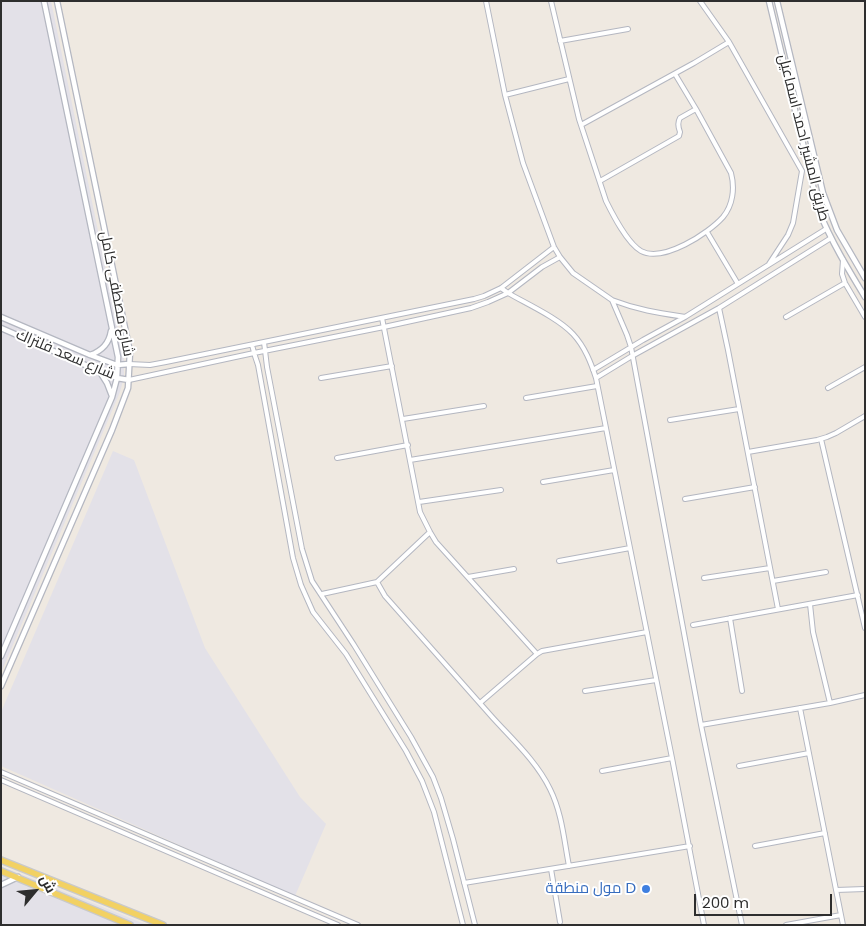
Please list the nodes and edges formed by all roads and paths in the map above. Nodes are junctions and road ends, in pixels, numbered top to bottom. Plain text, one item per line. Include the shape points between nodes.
1 (44, 1) edge
2 (57, 1) edge
3 (486, 1) edge
4 (552, 1) edge
5 (700, 1) edge
6 (769, 1) edge
7 (776, 1) edge
8 (628, 29) dead end
9 (560, 41) junction
10 (728, 42) junction
11 (675, 74) junction
12 (569, 78) junction
13 (505, 95) junction
14 (696, 109) junction
15 (581, 126) junction
16 (809, 171) junction
17 (802, 172) junction
18 (600, 181) junction
19 (834, 222) junction
20 (826, 227) junction
21 (707, 232) junction
22 (831, 238) junction
23 (554, 247) junction
24 (560, 257) junction
25 (843, 260) junction
26 (769, 264) junction
27 (865, 278) edge
28 (845, 283) junction
29 (738, 284) junction
30 (501, 288) junction
31 (508, 293) junction
32 (865, 297) edge
33 (612, 300) junction
34 (719, 308) junction
35 (1, 317) edge
36 (685, 317) junction
37 (786, 317) dead end
38 (865, 317) edge
39 (382, 318) junction
40 (384, 327) junction
41 (1, 328) edge
42 (111, 328) junction
43 (48, 337) junction
44 (61, 342) junction
45 (264, 342) junction
46 (252, 345) junction
47 (44, 346) junction
48 (631, 347) junction
49 (266, 351) junction
50 (56, 352) junction
51 (254, 352) junction
52 (90, 355) junction
53 (632, 356) junction
54 (166, 362) junction
55 (129, 364) junction
56 (117, 365) junction
57 (392, 366) junction
58 (865, 367) edge
59 (593, 370) junction
60 (99, 371) junction
61 (168, 371) junction
62 (117, 378) junction
63 (321, 378) dead end
64 (596, 378) junction
65 (129, 380) junction
66 (597, 386) junction
67 (828, 388) dead end
68 (112, 397) junction
69 (526, 398) dead end
70 (484, 406) dead end
71 (739, 409) junction
72 (865, 416) edge
73 (403, 419) junction
74 (670, 420) dead end
75 (606, 428) junction
76 (821, 439) junction
77 (408, 445) junction
78 (748, 452) junction
79 (337, 458) dead end
80 (410, 460) junction
81 (614, 470) junction
82 (543, 482) dead end
83 (755, 487) junction
84 (500, 490) dead end
85 (685, 499) dead end
86 (419, 502) junction
87 (430, 532) junction
88 (630, 548) junction
89 (559, 561) dead end
90 (770, 568) junction
91 (514, 569) dead end
92 (826, 572) dead end
93 (468, 577) junction
94 (704, 578) dead end
95 (773, 581) junction
96 (377, 582) junction
97 (322, 594) junction
98 (858, 594) junction
99 (810, 604) junction
100 (778, 610) junction
101 (730, 618) junction
102 (693, 625) dead end
103 (865, 628) edge
104 (647, 632) junction
105 (537, 654) junction
106 (1, 656) edge
107 (656, 680) junction
108 (1, 686) edge
109 (585, 691) dead end
110 (742, 691) dead end
111 (865, 695) edge
112 (480, 703) junction
113 (830, 703) junction
114 (800, 708) junction
115 (701, 725) junction
116 (809, 754) junction
117 (672, 758) junction
118 (739, 766) dead end
119 (602, 770) dead end
120 (1, 772) edge
121 (1, 780) edge
122 (825, 833) junction
123 (690, 846) junction
124 (756, 846) dead end
125 (1, 860) edge
126 (569, 866) junction
127 (551, 869) junction
128 (1, 870) edge
129 (18, 877) junction
130 (464, 883) junction
131 (1, 885) edge
132 (865, 889) edge
133 (836, 890) junction
134 (841, 915) junction
135 (560, 922) dead end
136 (130, 925) edge
137 (163, 925) edge
138 (338, 925) edge
139 (358, 925) edge
140 (463, 925) edge
141 (475, 925) edge
142 (704, 925) edge
143 (742, 925) edge
144 (786, 925) edge
145 (842, 925) edge

1 - 42 street, شارع مصطفى كامل
2 - 55 street, شارع مصطفى كامل via 130,352
3 - 13 street
4 - 9 street
5 - 10 street
6 - 16 street, طريق المشير احمد اسماعيل
7 - 19 street, طريق المشير احمد اسماعيل via 818,178
8 - 9 street
9 - 12 street
10 - 11 street
10 - 17 street
11 - 14 street
11 - 15 street
12 - 13 street
12 - 15 street
13 - 23 street via 523,163
14 - 18 street via 680,118 679,136
14 - 21 street via 733,181 731,203 724,216
15 - 18 street
16 - 17 street
16 - 20 street, طريق المشير احمد اسماعيل
17 - 26 street via 793,223
18 - 21 street via 610,210 631,241 642,251 660,253 679,248
19 - 20 street
19 - 27 street, طريق المشير احمد اسماعيل
20 - 22 street, طريق المشير احمد اسماعيل
20 - 26 street
21 - 29 street
22 - 25 street, طريق المشير احمد اسماعيل
22 - 34 street
23 - 24 street
23 - 30 street
24 - 31 street
24 - 33 street via 573,273
25 - 28 street
25 - 32 street, طريق المشير احمد اسماعيل
26 - 29 street
28 - 37 street
28 - 38 street
29 - 36 street
30 - 31 street
30 - 39 street via 474,299
31 - 40 street via 471,308
31 - 59 street via 563,324 582,347
33 - 36 street via 649,312
33 - 48 street
34 - 53 street
34 - 71 street
35 - 43 street, شارع سعد فلتراك
36 - 48 street
39 - 40 street
39 - 45 street
40 - 49 street
40 - 57 street
41 - 47 street, شارع سعد فلتراك
42 - 52 street via 106,345
42 - 56 street, شارع مصطفى كامل
43 - 44 street, شارع سعد فلتراك
43 - 47 street
44 - 50 street
44 - 52 street, شارع سعد فلتراك
45 - 46 street
45 - 49 street
46 - 51 street
46 - 54 street
47 - 50 street, شارع سعد فلتراك
48 - 53 street
48 - 59 street
49 - 51 street
49 - 97 street via 303,555 312,581
50 - 60 street, شارع سعد فلتراك
51 - 61 street
51 - 140 street via 293,558 301,585 313,612 346,654 422,781 434,812
52 - 56 street, شارع سعد فلتراك
53 - 64 street
53 - 115 street
54 - 55 street
54 - 61 street
55 - 56 street, شارع سعد فلتراك
55 - 65 street, شارع مصطفى كامل
56 - 62 street, شارع مصطفى كامل
57 - 63 street
57 - 73 street
58 - 67 street
59 - 64 street
60 - 62 street, شارع سعد فلتراك
60 - 68 street
61 - 65 street
62 - 65 street, شارع سعد فلتراك
62 - 68 street, شارع مصطفى كامل
64 - 66 street
65 - 108 street, شارع مصطفى كامل via 106,446
66 - 69 street
66 - 75 street
68 - 106 street, شارع مصطفى كامل
70 - 73 street
71 - 74 street
71 - 78 street
72 - 76 street
73 - 77 street
75 - 80 street
75 - 81 street
76 - 78 street
76 - 98 street
77 - 79 street
77 - 80 street
78 - 83 street
80 - 86 street
81 - 82 street
81 - 88 street
83 - 85 street
83 - 90 street
84 - 86 street
86 - 87 street via 420,512
87 - 93 street
87 - 96 street
88 - 89 street
88 - 104 street
90 - 94 street
90 - 95 street
91 - 93 street
92 - 95 street
93 - 105 street
95 - 100 street
96 - 97 street
96 - 112 street via 385,596
97 - 130 street via 433,777 448,819
98 - 99 street
98 - 103 street
99 - 100 street
99 - 113 street via 813,632
100 - 101 street
101 - 102 street
101 - 110 street
104 - 105 street via 548,649
104 - 107 street
105 - 112 street
107 - 109 street
107 - 117 street
111 - 113 street
112 - 126 street via 534,764 550,788 560,816
113 - 114 street
114 - 115 street
114 - 116 street
115 - 143 street
116 - 118 street
116 - 122 street
117 - 119 street
117 - 123 street
120 - 139 street
121 - 138 street
122 - 124 street
122 - 133 street
123 - 126 street
123 - 142 street
125 - 137 main road
126 - 127 street
127 - 130 street
127 - 135 street
128 - 129 main road
129 - 131 street
129 - 136 main road
130 - 141 street
132 - 133 street
133 - 134 street
134 - 144 street
134 - 145 street

